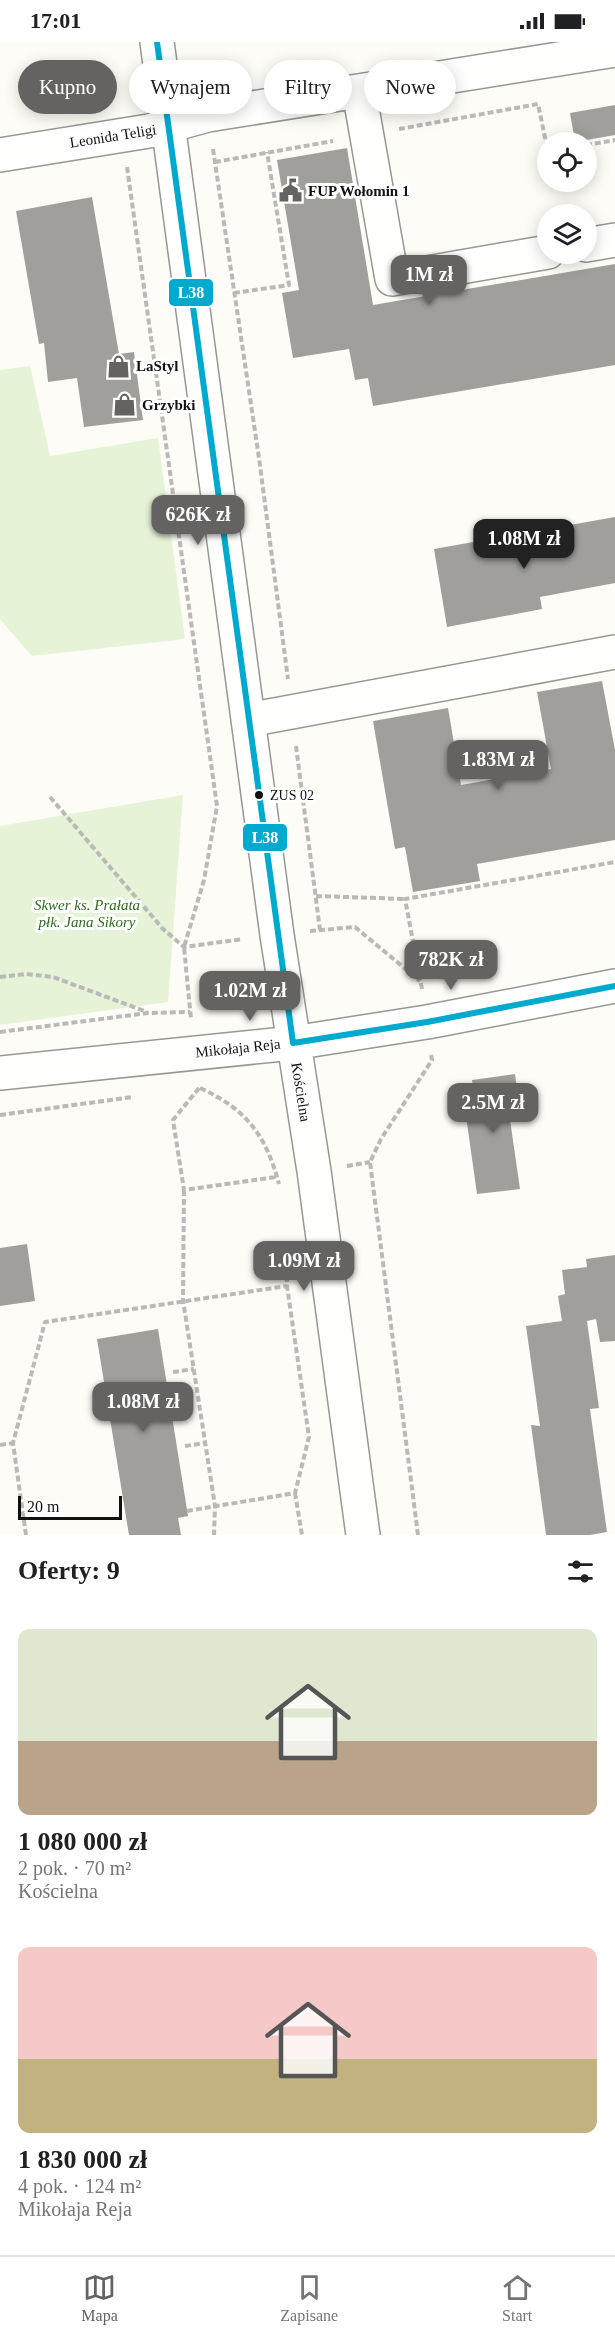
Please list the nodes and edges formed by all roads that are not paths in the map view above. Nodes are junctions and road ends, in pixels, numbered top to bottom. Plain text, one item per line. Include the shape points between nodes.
1 (158, 42) edge
2 (615, 50) edge
3 (359, 91) junction
4 (170, 126) junction
5 (0, 155) edge
6 (615, 240) edge
7 (597, 243) edge
8 (537, 254) edge
9 (615, 652) edge
10 (248, 720) junction
11 (615, 986) edge
12 (293, 1043) junction
13 (0, 1073) edge
14 (363, 1535) edge

1 - 4 street, Kościelna
2 - 3 street, Leonida Teligi
3 - 4 street, Leonida Teligi via 208,115
3 - 8 street via 392,279
4 - 5 street, Leonida Teligi
4 - 10 street, Kościelna
6 - 7 street
9 - 10 street
10 - 12 street, Kościelna
11 - 12 street, Mikołaja Reja
12 - 13 street, Mikołaja Reja
12 - 14 street, Kościelna

